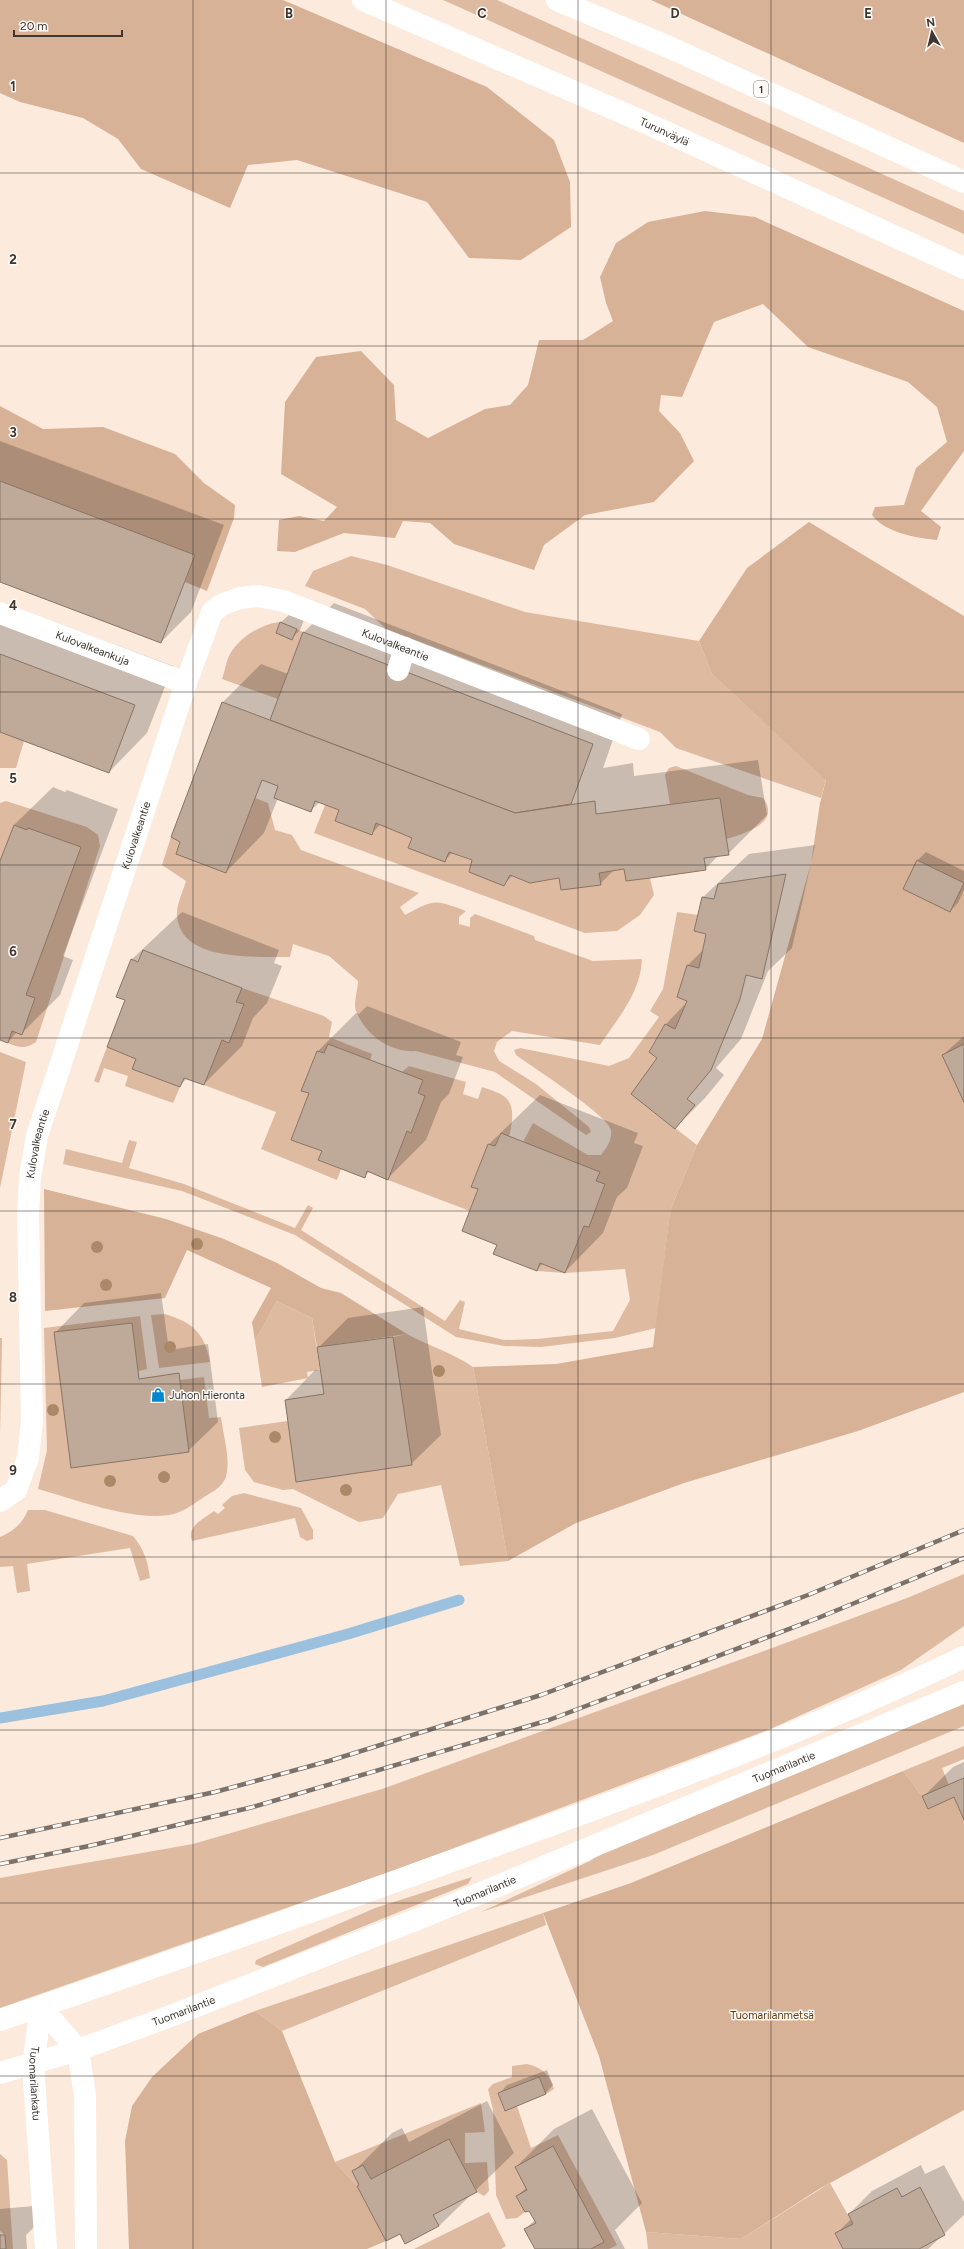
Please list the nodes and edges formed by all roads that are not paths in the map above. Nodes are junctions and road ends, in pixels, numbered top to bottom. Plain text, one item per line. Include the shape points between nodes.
1 (363, 0) edge
2 (557, 0) edge
3 (964, 182) edge
4 (964, 268) edge
5 (0, 613) edge
6 (405, 648) junction
7 (398, 670) dead end
8 (186, 683) junction
9 (639, 739) dead end
10 (0, 1501) edge
11 (964, 1657) edge
12 (964, 1692) edge
13 (40, 2007) junction
14 (0, 2020) edge
15 (78, 2050) junction
16 (33, 2065) junction
17 (0, 2073) edge
18 (46, 2249) edge
19 (86, 2249) edge

1 - 4 main road, Turunväylä via 646,123
2 - 3 main road, 1 via 671,48
5 - 8 main road, Kulovalkeankuja
6 - 7 main road
6 - 8 main road, Kulovalkeantie via 283,601 258,596 240,598 223,604 212,612
6 - 9 main road, Kulovalkeantie
8 - 10 main road, Kulovalkeantie via 37,1136 30,1177 28,1214 32,1421 28,1458 16,1490
11 - 13 main road via 884,1695 705,1769 303,1915
12 - 15 main road, Tuomarilantie via 423,1917
13 - 14 main road
13 - 15 main road
13 - 16 main road, Tuomarilankatu
15 - 16 main road, Tuomarilantie
15 - 19 main road via 84,2095
16 - 17 main road, Tuomarilantie
16 - 18 main road, Tuomarilankatu

